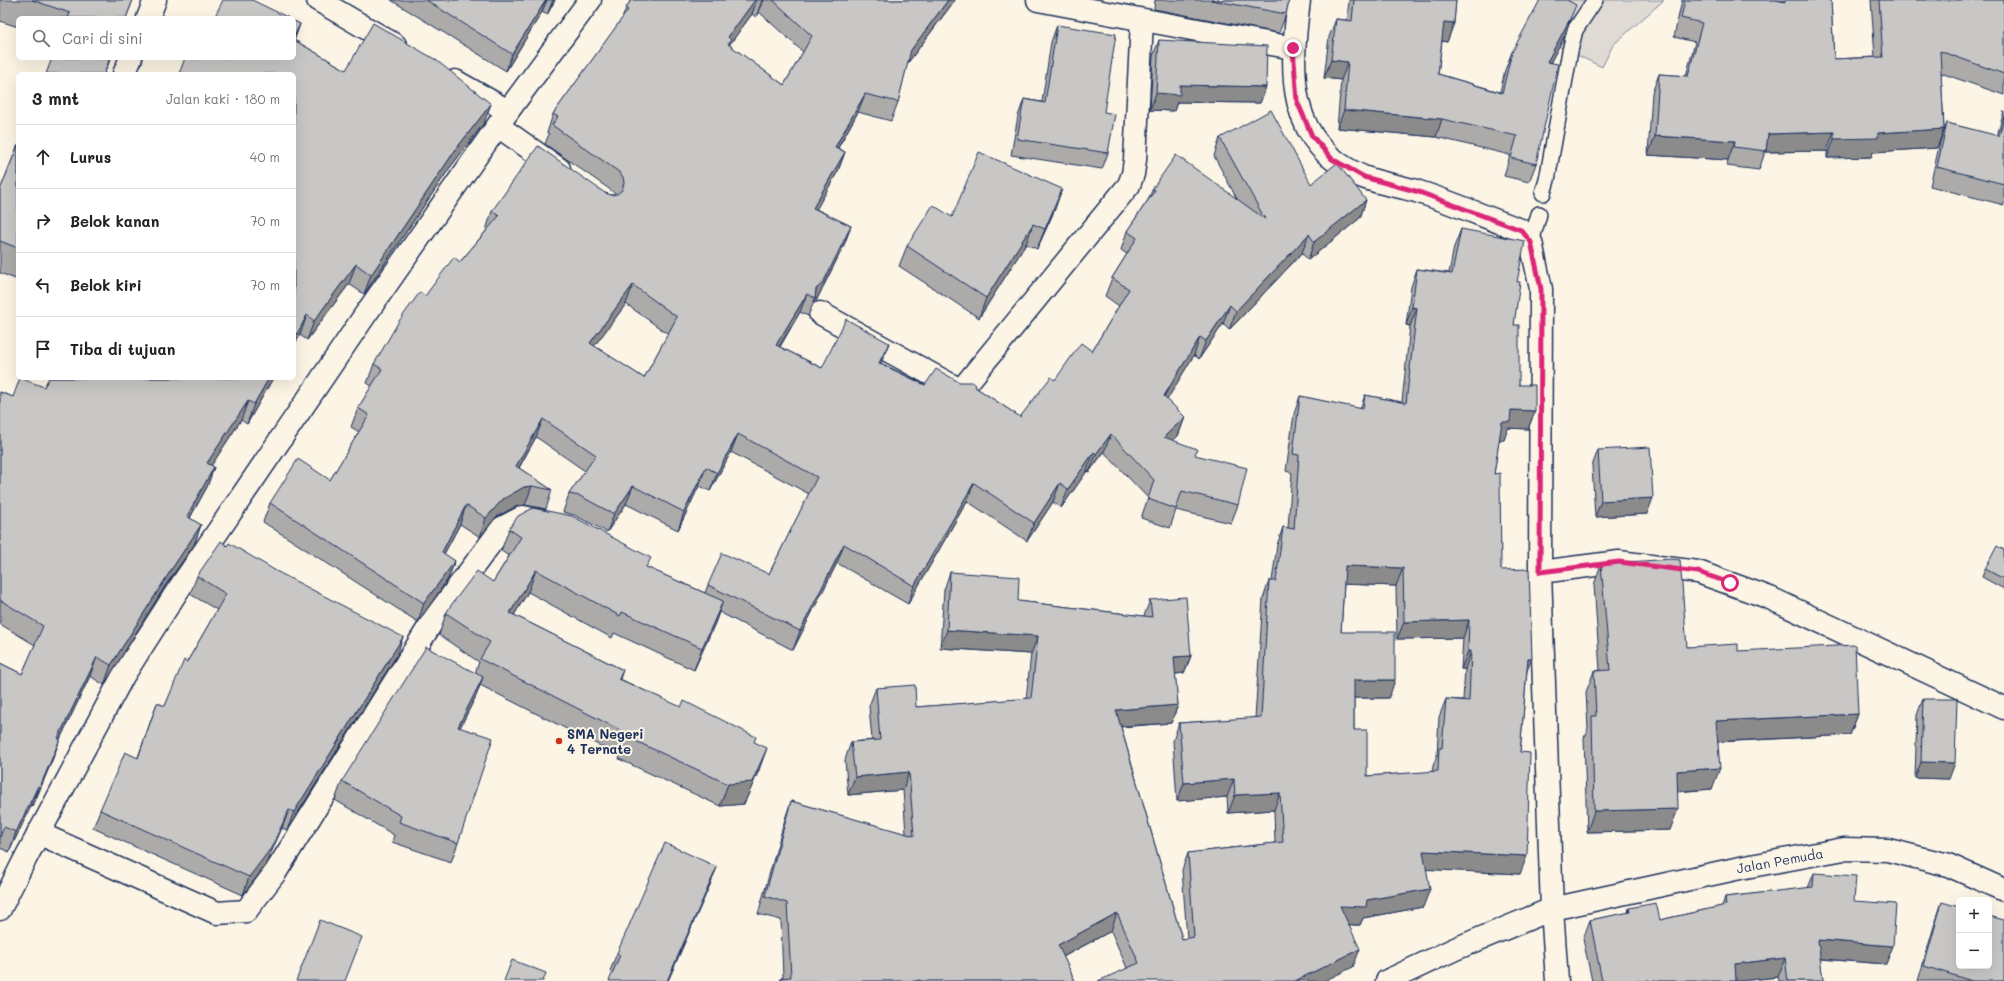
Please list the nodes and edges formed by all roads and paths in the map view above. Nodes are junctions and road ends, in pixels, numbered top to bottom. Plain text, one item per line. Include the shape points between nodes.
1 (155, 0) edge
2 (318, 0) edge
3 (590, 0) edge
4 (1038, 0) edge
5 (1300, 0) edge
6 (1596, 0) edge
7 (149, 16) edge
8 (1142, 20) junction
9 (1293, 48) junction
10 (413, 56) edge
11 (130, 60) edge
12 (125, 72) edge
13 (440, 72) edge
14 (503, 119) junction
15 (574, 179) edge
16 (1543, 193) dead end
17 (1539, 214) dead end
18 (1531, 242) junction
19 (820, 313) dead end
20 (560, 524) edge
21 (1540, 572) junction
22 (2004, 708) edge
23 (38, 833) junction
24 (6, 883) edge
25 (2004, 890) edge
26 (0, 909) edge
27 (1552, 909) junction
28 (1387, 981) edge
29 (1557, 981) edge

1 - 7 main road
2 - 10 main road
3 - 14 main road
4 - 8 main road
5 - 9 main road
6 - 16 lane via 1575,30
8 - 9 main road
8 - 19 main road via 1135,160 1129,185 962,389
9 - 18 main road via 1297,101 1312,136 1332,159 1364,177 1419,192 1521,230
11 - 12 main road
13 - 14 main road
14 - 15 main road
14 - 23 main road via 363,318 156,625 123,676
17 - 18 lane
18 - 21 main road via 1541,289
20 - 23 main road via 522,517 502,528 434,619 275,873 246,911 217,913
21 - 22 main road via 1619,562 1698,572 1770,598
21 - 27 main road
23 - 24 main road
24 - 26 main road
25 - 27 main road, Jalan Pemuda via 1948,865 1888,850 1844,849 1740,868
27 - 28 main road, Jalan Pemuda via 1455,949
27 - 29 main road

